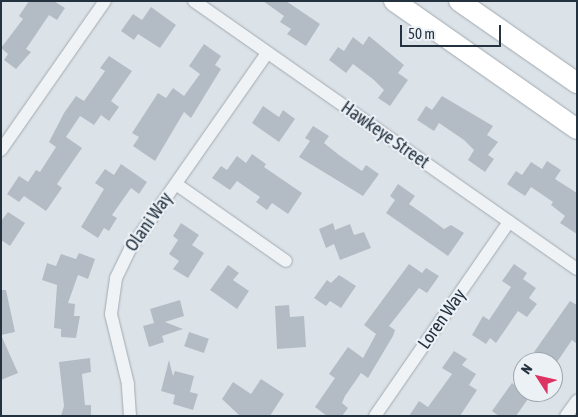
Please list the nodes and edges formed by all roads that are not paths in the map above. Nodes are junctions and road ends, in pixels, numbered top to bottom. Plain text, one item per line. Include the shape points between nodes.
1 (105, 1) edge
2 (194, 1) edge
3 (394, 1) edge
4 (460, 1) edge
5 (267, 53) junction
6 (577, 83) edge
7 (577, 129) edge
8 (1, 150) edge
9 (176, 184) junction
10 (509, 222) junction
11 (286, 261) dead end
12 (577, 269) edge
13 (577, 401) edge
14 (130, 416) edge
15 (375, 416) edge
16 (566, 416) edge

1 - 8 street
2 - 5 street, Hawkeye Street
3 - 7 highway
4 - 6 highway
5 - 9 street, Olani Way
5 - 10 street, Hawkeye Street
9 - 11 street
9 - 14 street, Olani Way via 124,258 112,289 112,326 128,384
10 - 12 street, Hawkeye Street
10 - 15 street, Loren Way
13 - 16 street

